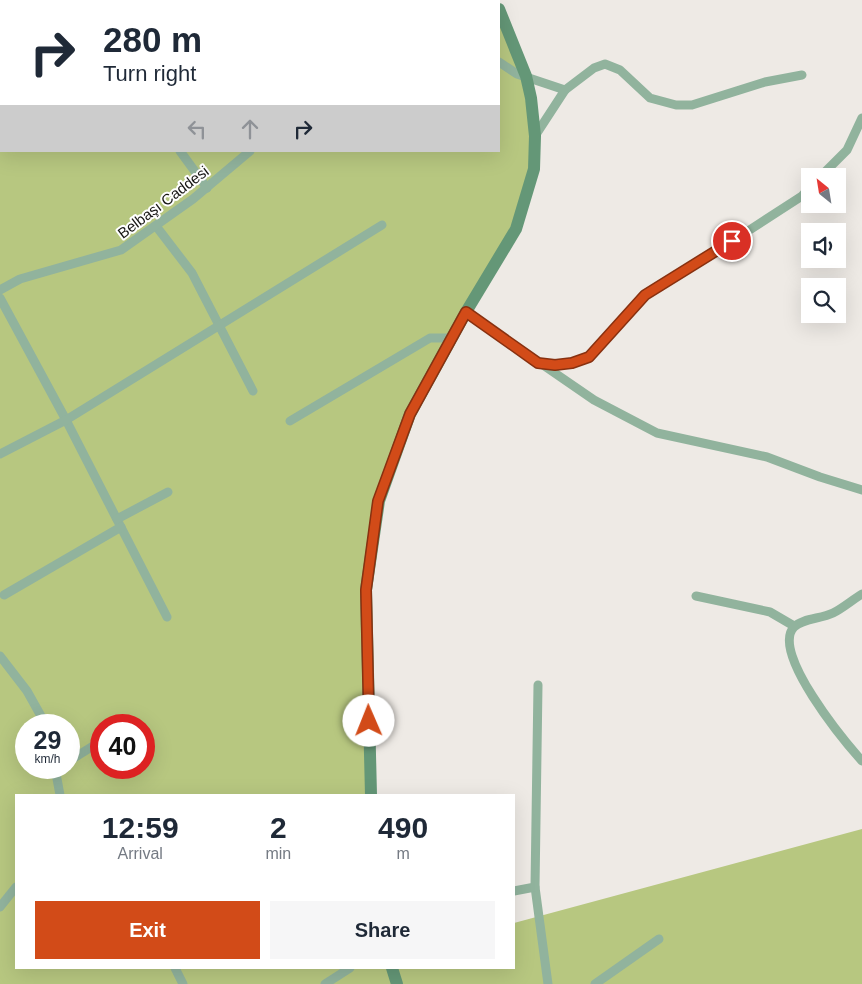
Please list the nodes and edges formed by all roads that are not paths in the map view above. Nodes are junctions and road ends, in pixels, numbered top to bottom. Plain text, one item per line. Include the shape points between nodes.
1 (500, 11) edge
2 (500, 63) edge
3 (802, 75) dead end
4 (526, 76) junction
5 (565, 90) junction
6 (862, 118) edge
7 (535, 136) junction
8 (181, 152) edge
9 (249, 152) edge
10 (829, 168) edge
11 (207, 188) junction
12 (801, 197) edge
13 (382, 225) dead end
14 (156, 226) junction
15 (0, 290) edge
16 (0, 298) edge
17 (466, 312) junction
18 (219, 326) junction
19 (451, 338) junction
20 (538, 363) junction
21 (253, 391) dead end
22 (66, 420) junction
23 (290, 420) dead end
24 (0, 454) edge
25 (862, 490) edge
26 (168, 492) dead end
27 (119, 523) junction
28 (862, 594) edge
29 (4, 595) dead end
30 (696, 596) dead end
31 (167, 617) dead end
32 (794, 626) junction
33 (0, 656) edge
34 (538, 685) dead end
35 (40, 714) edge
36 (862, 761) edge
37 (58, 779) edge
38 (60, 794) edge
39 (371, 794) edge
40 (536, 887) junction
41 (15, 888) edge
42 (515, 891) edge
43 (0, 907) edge
44 (659, 939) dead end
45 (175, 969) edge
46 (348, 969) edge
47 (392, 969) edge
48 (183, 984) edge
49 (325, 984) edge
50 (397, 984) edge
51 (548, 984) edge
52 (594, 984) edge

1 - 4 street
2 - 4 street via 508,70
3 - 5 street via 765,82 692,105 676,105 650,98 620,70 605,64 594,68
4 - 5 street
4 - 7 street via 532,98
5 - 7 street
6 - 10 street via 847,150
7 - 17 street via 534,169 516,229
8 - 11 street
9 - 11 street, Belbaşı Caddesi
11 - 14 street, Belbaşı Caddesi
12 - 20 street via 645,295 589,357 572,363
13 - 18 street
14 - 15 street, Belbaşı Caddesi via 121,250 20,278
14 - 18 street via 192,273
16 - 22 street
17 - 19 street
17 - 20 street
18 - 21 street
18 - 22 street
19 - 23 street via 430,338
19 - 39 street via 410,414 378,501 366,590
20 - 25 street via 594,400 656,432 767,457
22 - 24 street
22 - 27 street
26 - 27 street
27 - 29 street
27 - 31 street
28 - 32 street via 832,613
30 - 32 street via 770,612
32 - 36 street via 788,638 790,652 803,681 829,721
33 - 35 street
34 - 40 street
37 - 38 street
40 - 42 street
40 - 51 street
41 - 43 street
44 - 52 street
45 - 48 street
46 - 49 street
47 - 50 street

